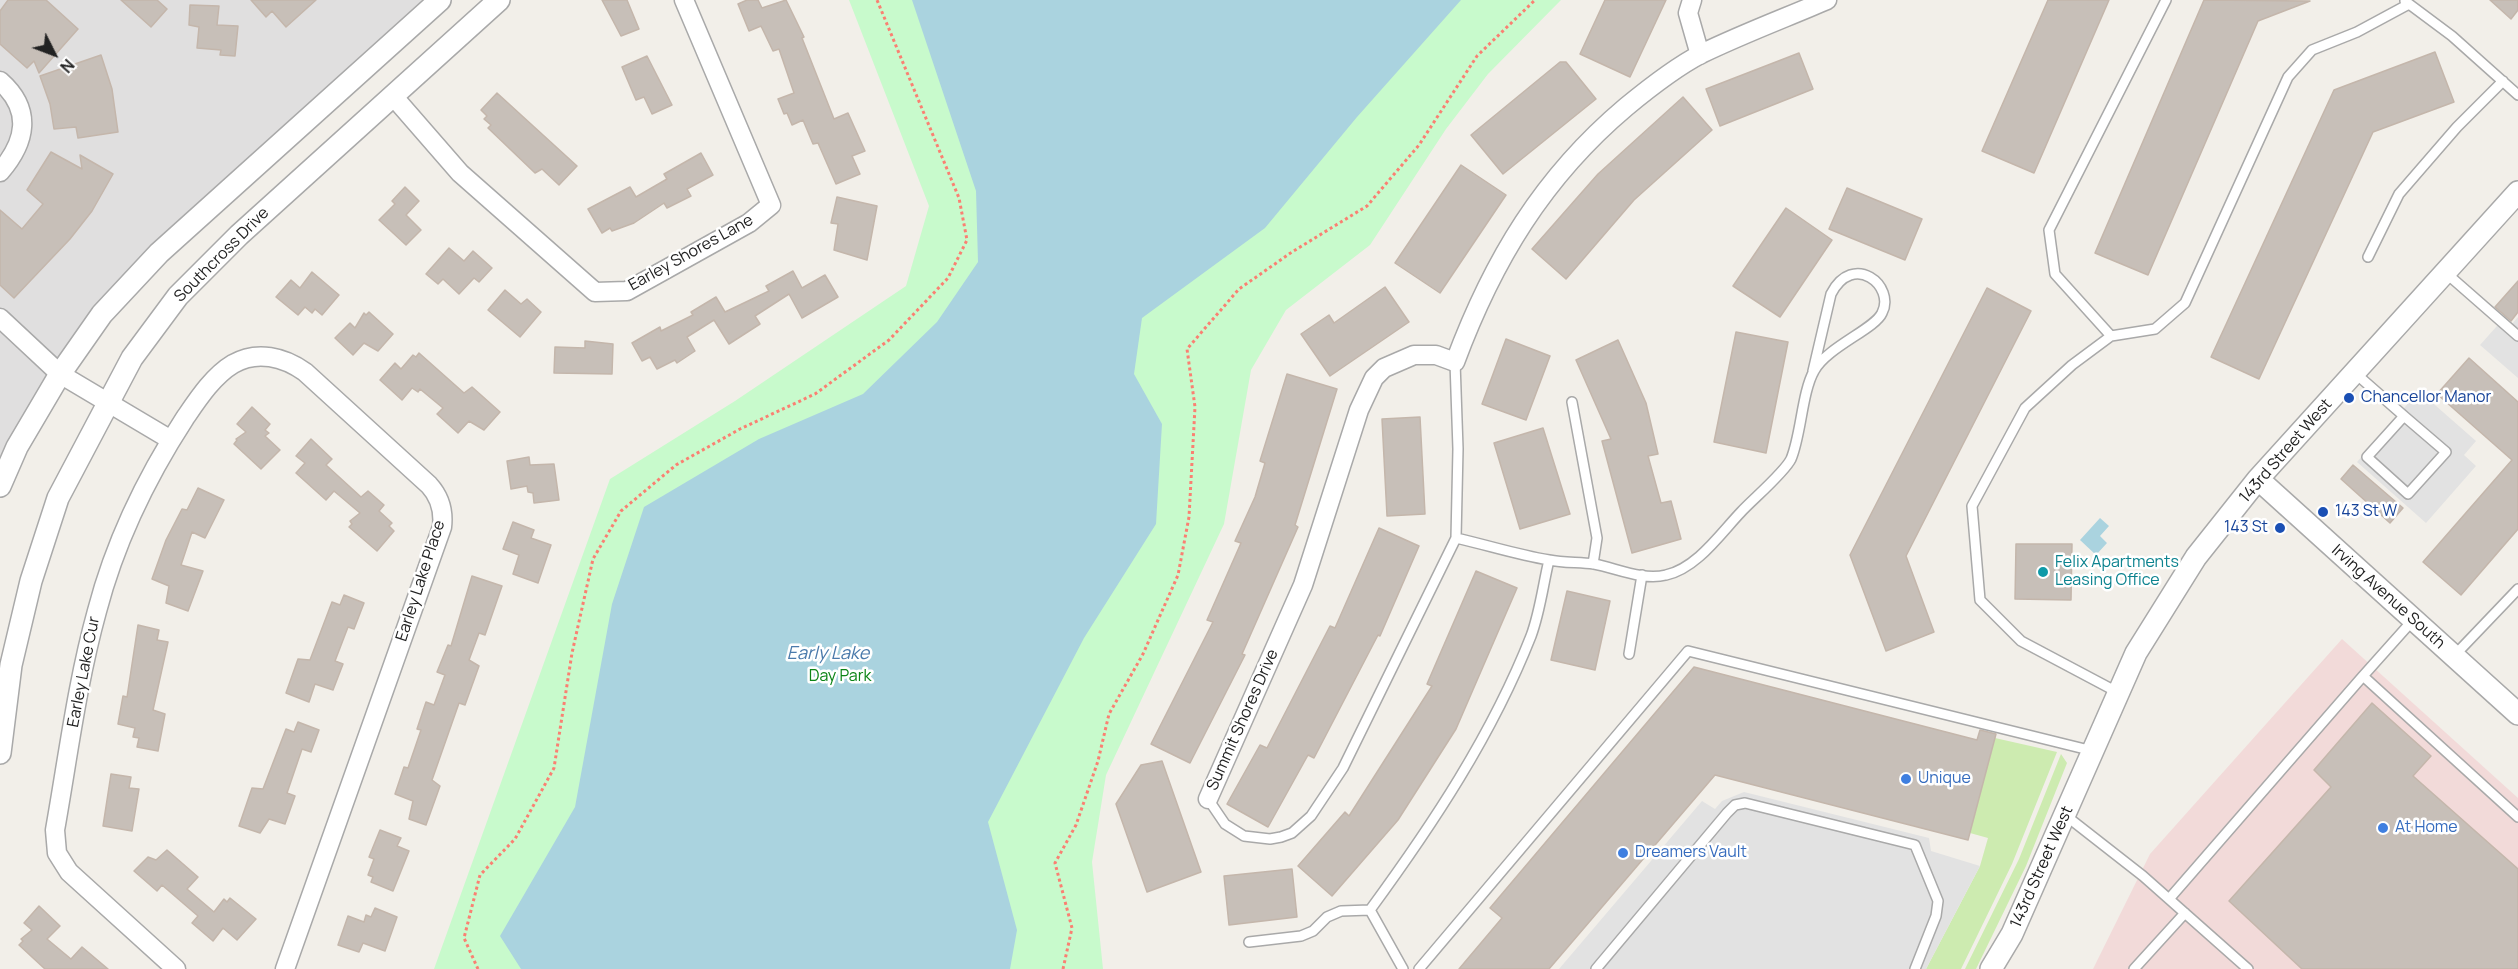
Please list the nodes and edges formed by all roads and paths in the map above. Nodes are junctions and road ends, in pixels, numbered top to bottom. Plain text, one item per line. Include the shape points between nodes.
1 (441, 0) edge
2 (499, 0) edge
3 (684, 0) edge
4 (877, 0) edge
5 (1535, 0) edge
6 (1692, 0) edge
7 (1827, 0) edge
8 (2166, 0) edge
9 (2406, 2) edge
10 (1700, 55) junction
11 (0, 81) edge
12 (2503, 81) junction
13 (2518, 95) edge
14 (393, 96) junction
15 (0, 172) edge
16 (2518, 192) edge
17 (2368, 257) dead end
18 (2446, 273) junction
19 (0, 318) edge
20 (2518, 335) edge
21 (2111, 336) junction
22 (1455, 362) junction
23 (1814, 371) junction
24 (2355, 373) junction
25 (60, 374) junction
26 (107, 401) junction
27 (1572, 402) dead end
28 (2404, 416) junction
29 (171, 440) junction
30 (2258, 479) junction
31 (0, 486) edge
32 (1456, 538) junction
33 (1549, 560) junction
34 (1593, 564) junction
35 (1642, 575) junction
36 (2517, 592) edge
37 (2414, 620) junction
38 (1629, 654) dead end
39 (2454, 656) junction
40 (2363, 676) junction
41 (2119, 693) junction
42 (2518, 714) edge
43 (2093, 752) junction
44 (0, 753) edge
45 (1208, 799) joint
46 (2065, 815) junction
47 (2518, 818) edge
48 (2169, 899) junction
49 (1370, 910) junction
50 (2185, 913) junction
51 (1249, 942) dead end
52 (176, 969) edge
53 (285, 969) edge
54 (478, 969) edge
55 (1063, 969) edge
56 (1403, 969) edge
57 (1419, 969) edge
58 (1596, 969) edge
59 (1915, 969) edge
60 (1991, 969) edge
61 (2134, 969) edge
62 (2248, 969) edge

1 - 25 street via 159,253 102,314
2 - 14 street, Southcross Drive
3 - 14 street, Earley Shores Lane via 771,205 749,223 627,291 595,292 460,172
4 - 54 path via 959,198 967,240 948,278 889,340 815,394 676,465 621,511 593,559 572,653 554,768 515,839 480,875 464,938
5 - 55 path via 1477,56 1419,145 1367,206 1239,289 1187,349 1195,407 1189,517 1178,575 1143,654 1109,714 1076,825 1055,863 1072,928
6 - 10 street via 1688,13
7 - 10 street, Summit Shores Drive
8 - 21 lane via 2049,230 2055,274
9 - 12 lane
9 - 21 lane via 2357,32 2312,50 2288,77 2185,303 2155,329
10 - 22 street, Summit Shores Drive via 1606,124 1527,214 1480,299
11 - 15 street via 21,108 23,131 15,155
12 - 13 lane
12 - 17 lane via 2399,194
14 - 26 street, Southcross Drive via 239,235 178,296 132,358
16 - 18 street, 143rd Street West
18 - 20 lane
18 - 24 street, 143rd Street West
19 - 25 street
21 - 41 lane via 2025,408 1972,506 1972,532 1980,600 2021,641
22 - 32 lane, Summit Shores Drive
22 - 45 street, Summit Shores Drive via 1436,355 1414,355 1384,368 1374,378 1359,410 1303,585
23 - 23 lane via 1839,345 1883,312 1884,298 1873,279 1851,273 1835,286
23 - 35 lane via 1790,461 1693,562 1665,575
24 - 28 lane
24 - 30 street, 143rd Street West
25 - 26 street
25 - 31 street via 17,447
26 - 29 street
26 - 44 street, Southcross Drive via 58,498 31,581 11,665
27 - 34 lane via 1597,538
28 - 28 lane via 2367,457 2408,494 2445,452
29 - 52 street, Earley Lake Cur via 126,526 97,610 84,663 54,841 69,872
29 - 53 street, Earley Lake Place via 224,371 245,359 283,360 305,372 429,484 442,507 442,527
30 - 37 street, Irving Avenue South
30 - 41 street, 143rd Street West via 2196,557 2136,653
32 - 33 lane
32 - 45 lane, Summit Shores Drive via 1344,768 1311,816 1292,832 1270,839 1256,838 1244,836 1225,824
33 - 34 lane
33 - 49 lane via 1531,634 1491,725 1429,830
34 - 35 lane
35 - 38 lane
36 - 39 lane
37 - 39 street, Irving Avenue South
37 - 40 lane
39 - 42 street, Irving Avenue South
40 - 47 lane
40 - 48 lane
41 - 43 street, 143rd Street West
43 - 46 street, 143rd Street West
43 - 57 lane via 1688,651
46 - 48 lane
46 - 60 street, 143rd Street West via 2012,934
48 - 50 lane
49 - 51 lane via 1341,911 1301,936
49 - 56 lane
50 - 61 lane
50 - 62 lane
58 - 59 lane via 1727,813 1735,805 1745,803 1915,845 1938,901

